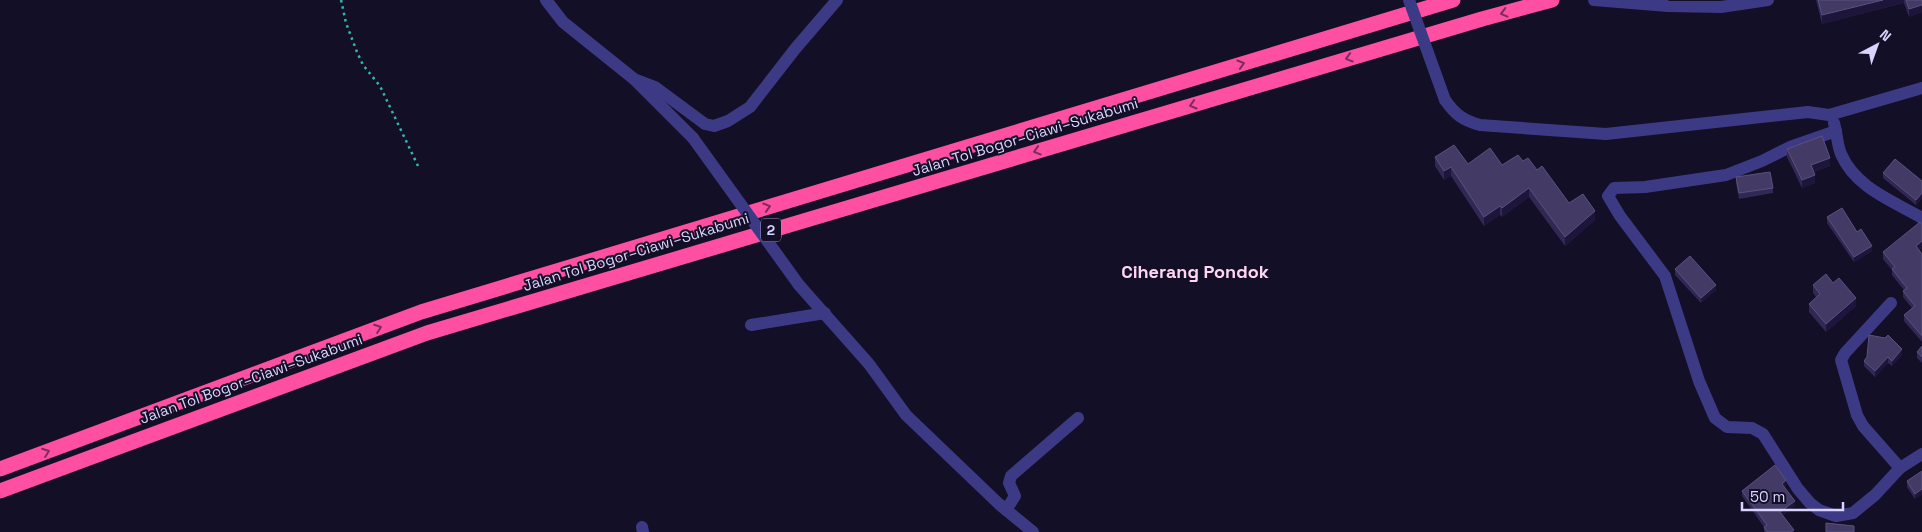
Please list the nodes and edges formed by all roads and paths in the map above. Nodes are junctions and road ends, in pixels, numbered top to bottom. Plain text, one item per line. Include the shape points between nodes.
1 (341, 0) edge
2 (546, 0) edge
3 (836, 0) edge
4 (1409, 0) edge
5 (1453, 0) edge
6 (1552, 0) edge
7 (1594, 0) edge
8 (1768, 0) edge
9 (634, 79) junction
10 (1922, 88) edge
11 (1829, 115) junction
12 (1836, 131) junction
13 (418, 166) dead end
14 (1922, 218) edge
15 (1891, 303) dead end
16 (825, 313) junction
17 (751, 325) dead end
18 (1078, 418) dead end
19 (1922, 454) edge
20 (1900, 468) junction
21 (0, 469) edge
22 (0, 491) edge
23 (1006, 510) junction
24 (1033, 532) edge

1 - 13 path via 346,23 363,65 380,86
2 - 9 street via 563,22
3 - 9 street via 750,106 728,121 714,126 705,124 655,87
4 - 11 street, bridge via 1445,100 1454,114 1480,125 1606,134 1808,112
21 -> 5 highway, Jalan Tol Bogor–Ciawi–Sukabumi / 2 via 421,312
6 -> 22 highway, Jalan Tol Bogor–Ciawi–Sukabumi / 2 via 427,333
7 - 8 street via 1721,7
9 - 16 street, bridge via 693,138 799,285
10 - 11 street
11 - 12 street
12 - 14 street via 1840,151 1854,175 1871,190
12 - 20 street via 1726,174 1645,187 1614,188 1608,196 1665,276 1705,395 1718,422 1727,427 1752,428 1763,434 1803,496 1820,510 1836,516 1858,509
15 - 20 street via 1845,352 1842,360 1860,421
16 - 17 street
16 - 23 street via 869,364 906,415
18 - 23 street via 1010,476 1008,482 1015,496
19 - 20 street
23 - 24 street

